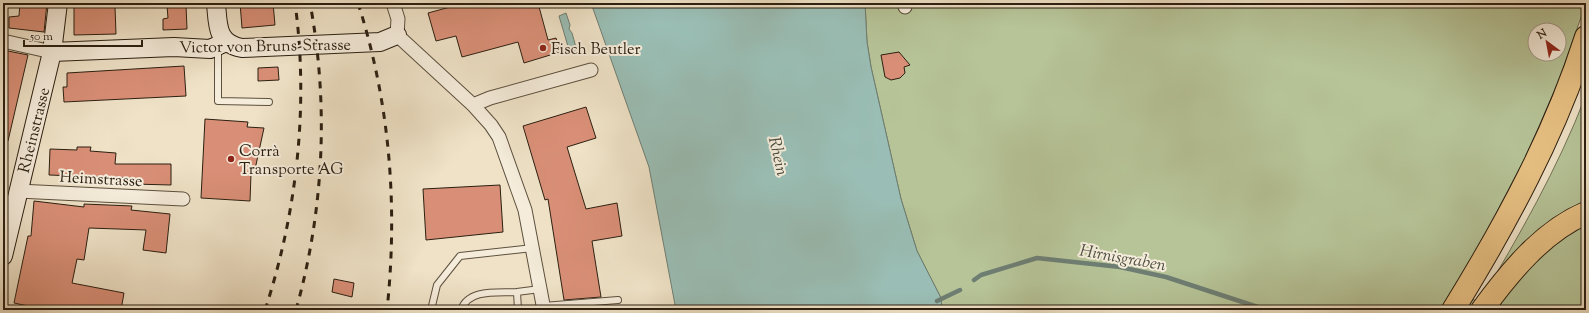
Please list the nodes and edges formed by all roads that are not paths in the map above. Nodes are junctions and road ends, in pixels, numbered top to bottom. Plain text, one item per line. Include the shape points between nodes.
1 (58, 3) edge
2 (216, 3) edge
3 (393, 3) edge
4 (397, 35) junction
5 (1586, 38) edge
6 (3, 41) edge
7 (222, 44) junction
8 (52, 52) junction
9 (591, 70) dead end
10 (1586, 77) edge
11 (269, 102) dead end
12 (473, 105) junction
13 (18, 191) junction
14 (183, 199) dead end
15 (1584, 214) edge
16 (533, 248) junction
17 (3, 256) edge
18 (540, 289) junction
19 (517, 292) junction
20 (618, 300) dead end
21 (543, 308) edge
22 (431, 310) edge
23 (461, 310) edge
24 (518, 310) edge
25 (1453, 310) edge
26 (1468, 310) edge
27 (1482, 310) edge

1 - 8 street, Rheinstrasse
2 - 7 street
3 - 4 street via 398,18
4 - 7 street, Victor von Bruns-Strasse via 380,42 242,48
4 - 12 street
5 - 25 highway via 1538,157 1499,233
6 - 8 street
7 - 8 street, Victor von Bruns-Strasse via 210,49 174,47
7 - 11 lane via 218,101
8 - 13 street, Rheinstrasse
9 - 12 street
10 - 26 highway via 1538,187
12 - 16 street via 498,137 525,210
13 - 14 street, Heimstrasse
13 - 17 street, Rheinstrasse
15 - 27 highway via 1560,227 1536,248
16 - 18 street
16 - 22 lane via 460,256 437,285
18 - 19 lane
18 - 21 street
19 - 23 lane via 476,294 466,300
19 - 24 lane
20 - 21 lane

